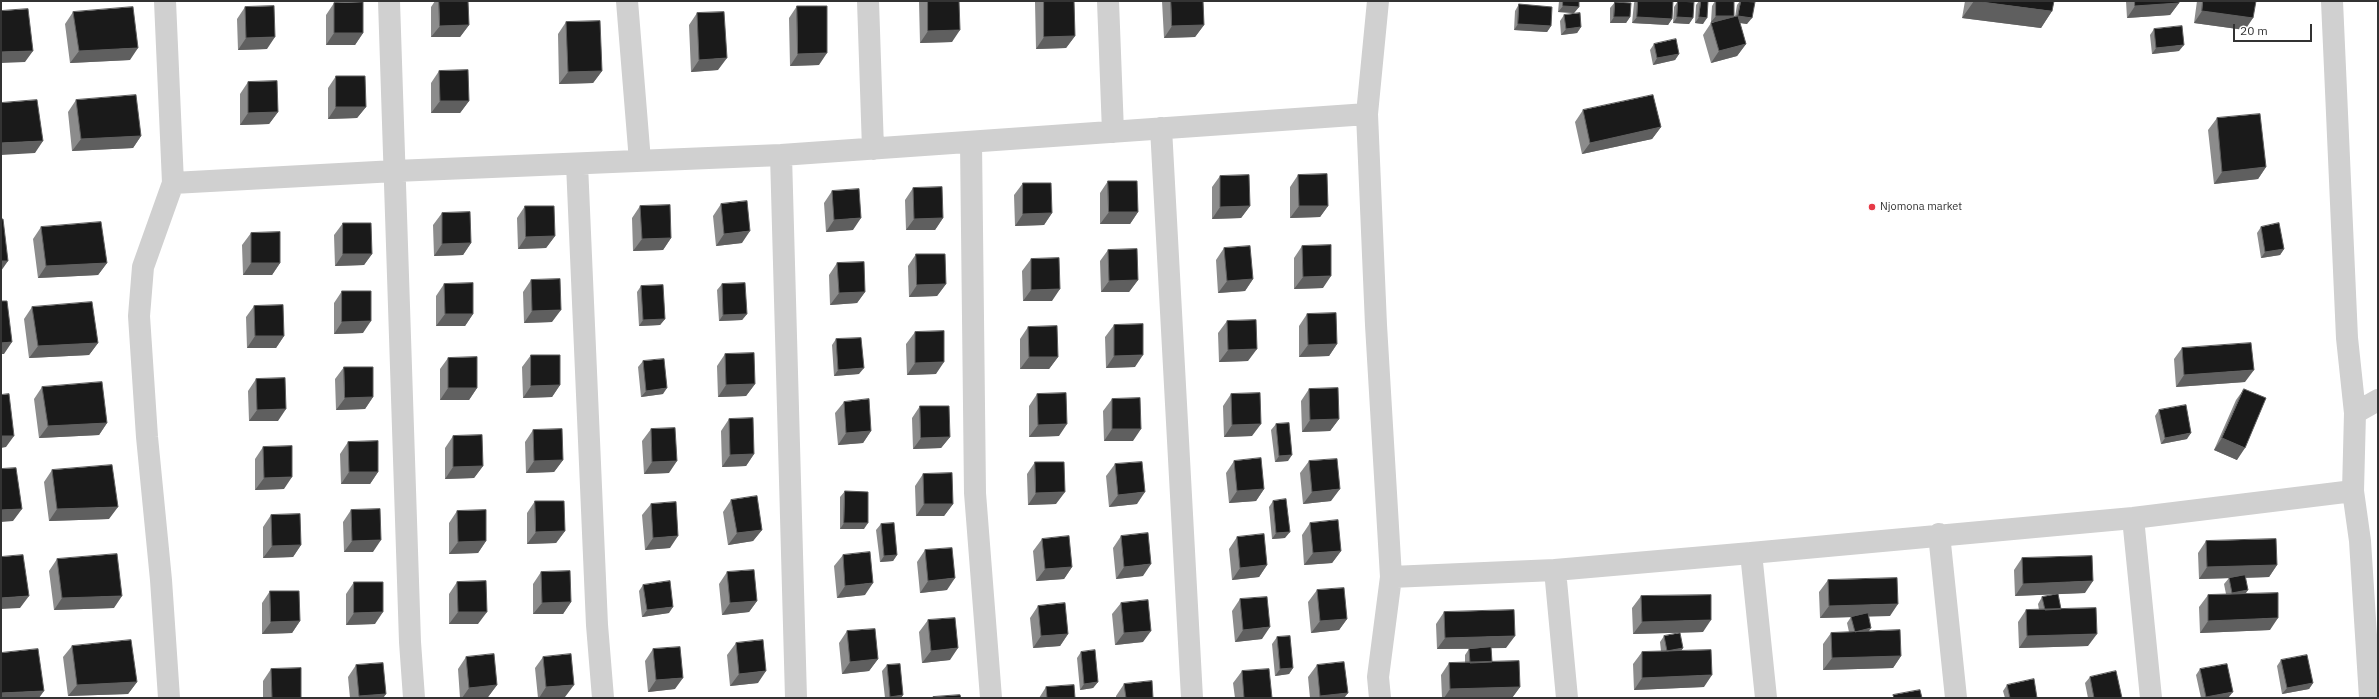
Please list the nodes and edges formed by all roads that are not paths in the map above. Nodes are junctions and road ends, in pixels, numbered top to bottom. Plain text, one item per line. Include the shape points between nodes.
1 (164, 1) edge
2 (390, 1) edge
3 (627, 1) edge
4 (868, 1) edge
5 (1108, 1) edge
6 (1378, 1) edge
7 (2332, 1) edge
8 (1367, 114) junction
9 (1161, 128) junction
10 (1113, 132) junction
11 (971, 142) junction
12 (872, 149) junction
13 (781, 155) junction
14 (640, 161) junction
15 (577, 164) junction
16 (395, 171) junction
17 (173, 183) junction
18 (2378, 400) edge
19 (2355, 413) junction
20 (2353, 491) junction
21 (2133, 518) junction
22 (1939, 534) junction
23 (1751, 553) junction
24 (1555, 570) junction
25 (1391, 578) junction
26 (169, 698) edge
27 (414, 698) edge
28 (603, 698) edge
29 (796, 698) edge
30 (991, 698) edge
31 (1192, 698) edge
32 (1380, 698) edge
33 (1567, 698) edge
34 (1766, 698) edge
35 (1956, 698) edge
36 (2151, 698) edge
37 (2370, 698) edge

1 - 17 lane
2 - 16 lane
3 - 14 lane
4 - 12 lane
5 - 10 lane
6 - 8 lane
7 - 19 lane via 2346,338
8 - 9 lane
8 - 25 lane
9 - 10 lane
9 - 31 lane
10 - 11 lane
11 - 12 lane
11 - 30 lane via 975,493
12 - 13 lane
13 - 14 lane
13 - 29 lane
14 - 15 lane
15 - 16 lane
15 - 28 lane via 597,625
16 - 17 lane
16 - 27 lane
17 - 26 lane via 143,266 139,316
18 - 19 lane
19 - 20 lane
20 - 21 lane
20 - 37 lane via 2360,541
21 - 22 lane
21 - 36 lane
22 - 23 lane
22 - 35 lane
23 - 24 lane
23 - 34 lane
24 - 25 lane
24 - 33 lane
25 - 32 lane via 1378,677

